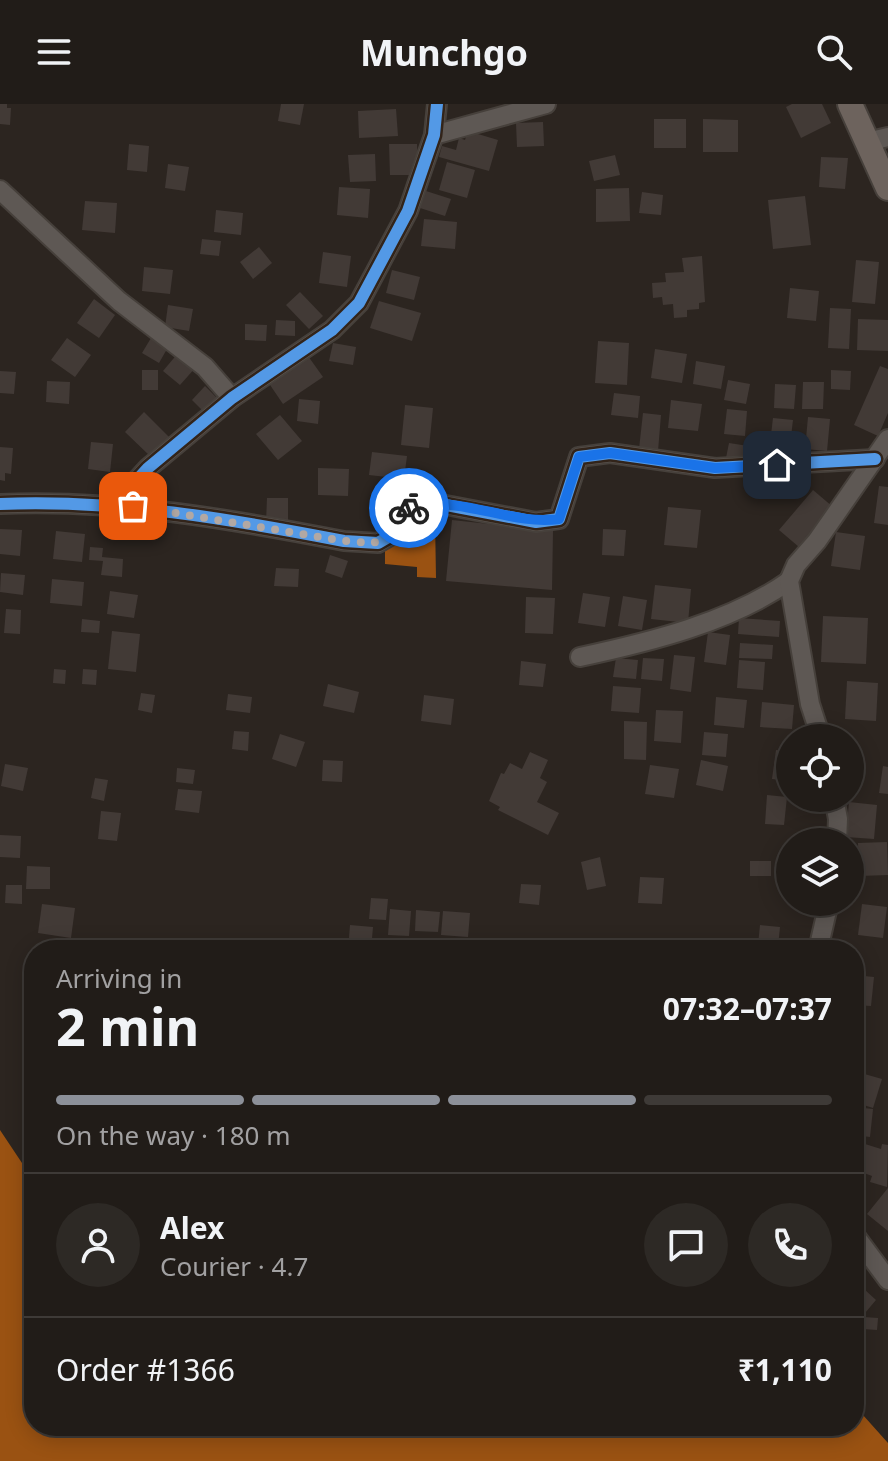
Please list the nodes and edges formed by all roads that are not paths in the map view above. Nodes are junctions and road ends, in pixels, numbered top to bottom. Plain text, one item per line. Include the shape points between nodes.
1 (437, 104) edge
2 (546, 104) edge
3 (850, 104) edge
4 (434, 135) junction
5 (878, 139) edge
6 (888, 188) edge
7 (0, 190) edge
8 (232, 398) junction
9 (888, 439) edge
10 (875, 459) junction
11 (0, 504) edge
12 (114, 505) junction
13 (789, 581) junction
14 (580, 657) dead end
15 (816, 724) edge
16 (826, 916) edge
17 (820, 940) edge
18 (864, 1248) edge
19 (888, 1280) edge

1 - 4 street
2 - 4 street
3 - 5 main road
4 - 8 street via 408,211 359,303 332,330
5 - 6 main road
7 - 8 street via 119,301 205,367
8 - 12 street via 148,468
9 - 10 street
10 - 12 street via 715,468 610,453 579,457 559,519 536,522 430,502 400,511 390,536 378,543
10 - 13 street
11 - 12 street
13 - 14 street via 763,599 705,624
13 - 15 street
16 - 17 street
18 - 19 street

